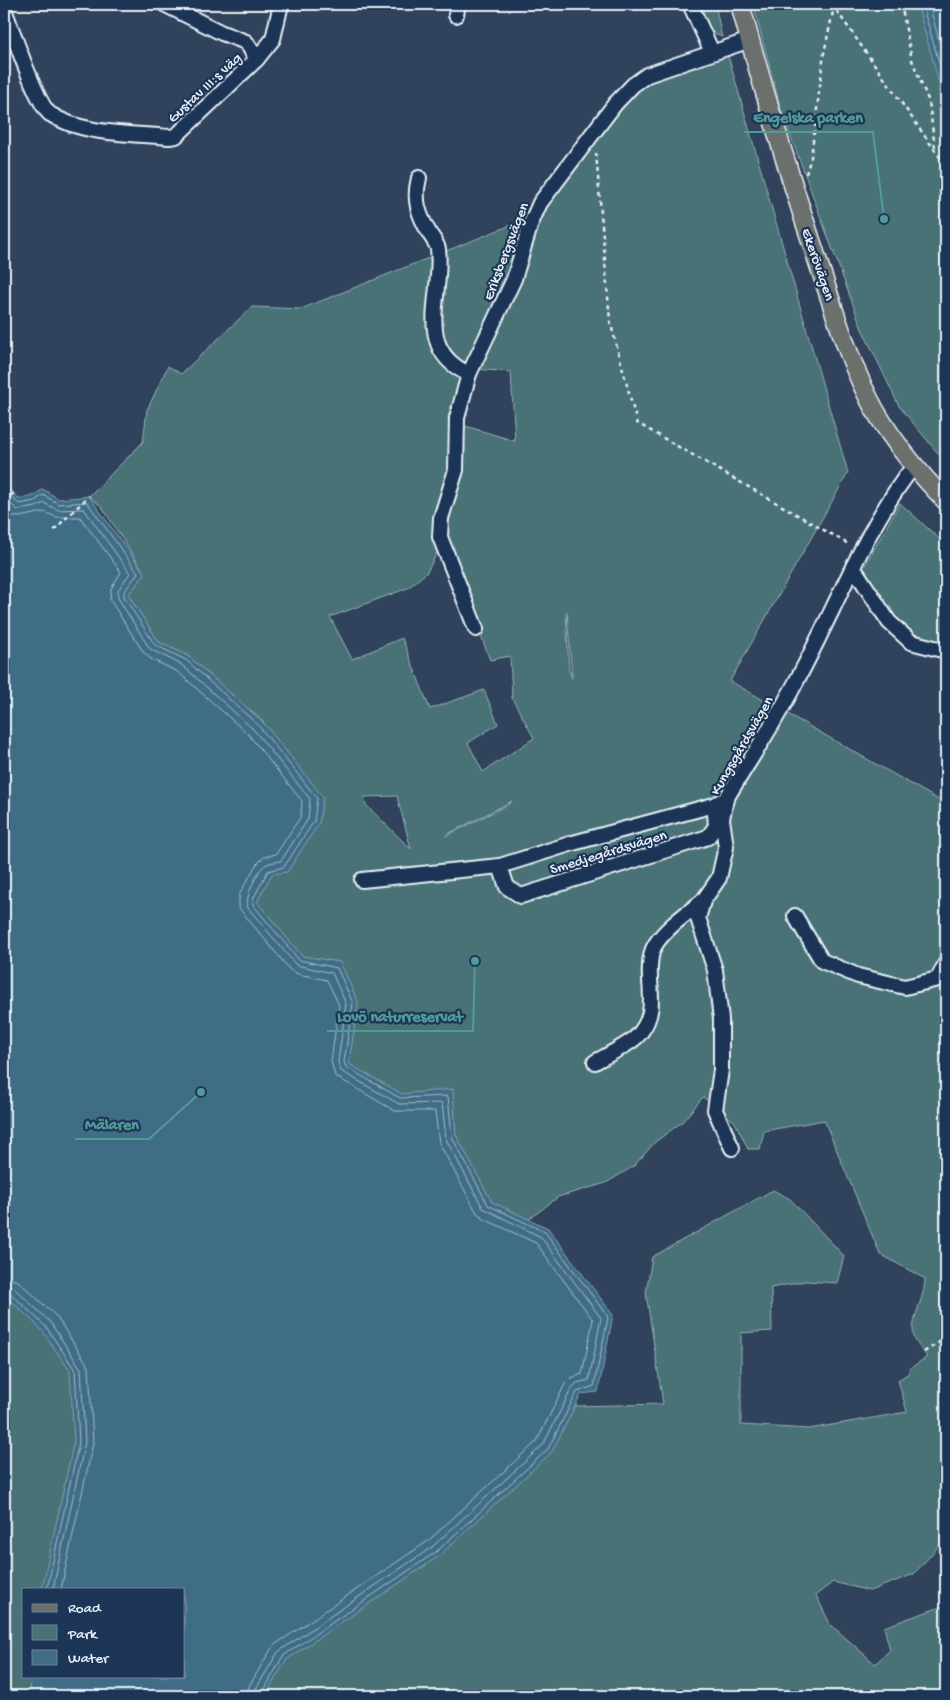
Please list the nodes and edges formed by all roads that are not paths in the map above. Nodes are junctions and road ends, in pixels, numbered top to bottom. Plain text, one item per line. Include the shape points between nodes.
1 (164, 4) edge
2 (281, 4) edge
3 (690, 4) edge
4 (740, 4) edge
5 (4, 9) edge
6 (750, 40) junction
7 (712, 52) junction
8 (257, 59) junction
9 (419, 178) dead end
10 (469, 374) junction
11 (913, 467) junction
12 (946, 501) edge
13 (853, 567) junction
14 (476, 629) dead end
15 (946, 651) edge
16 (720, 802) junction
17 (500, 866) junction
18 (362, 880) dead end
19 (702, 901) junction
20 (795, 916) dead end
21 (946, 963) edge
22 (595, 1062) dead end
23 (732, 1148) dead end

1 - 8 street via 246,42
2 - 8 street, Gustav III:s väg via 272,39
3 - 7 street
4 - 6 main road, Ekerövägen
5 - 8 street, Gustav III:s väg via 35,89 48,113 83,129 176,136
6 - 7 street, Eriksbergsvägen
6 - 11 main road, Ekerövägen via 796,197 848,351 876,411
7 - 10 street, Eriksbergsvägen via 647,75 633,85 540,202 514,279
9 - 10 street via 416,207 438,249 434,321 437,339 446,358
10 - 14 street, Eriksbergsvägen via 457,418 456,470 441,518 440,537
11 - 12 main road, Ekerövägen
11 - 13 street, Kungsgårdsvägen
13 - 15 street via 889,622 911,642
13 - 16 street, Kungsgårdsvägen via 798,680
16 - 17 street, Smedjegårdsvägen
16 - 17 street, Smedjegårdsvägen via 716,826 708,837 521,896 507,887
16 - 19 street, Kungsgårdsvägen via 726,847 719,878
17 - 18 street, Smedjegårdsvägen
19 - 22 street, Kungsgårdsvägen via 675,921 652,951 652,1011 640,1034
19 - 23 street via 698,918 715,970 721,1019 721,1070 714,1110
20 - 21 street via 822,961 858,976 906,987 938,979

